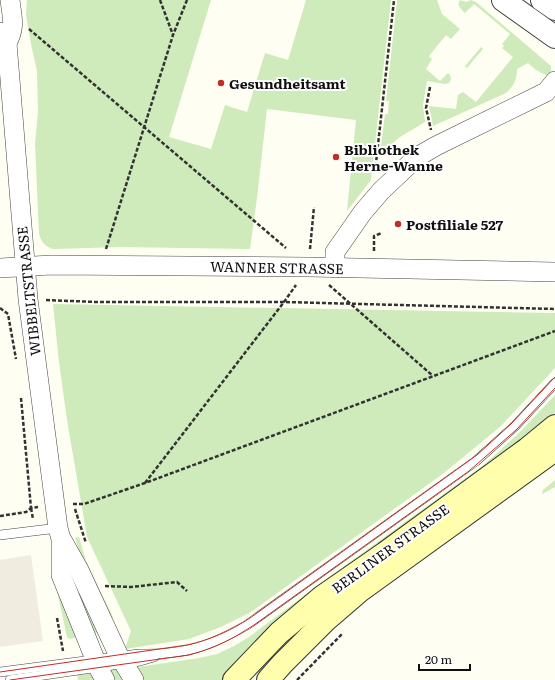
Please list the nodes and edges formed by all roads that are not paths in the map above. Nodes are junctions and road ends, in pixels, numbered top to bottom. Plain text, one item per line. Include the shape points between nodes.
1 (10, 0) edge
2 (503, 0) edge
3 (542, 0) edge
4 (555, 9) edge
5 (7, 34) edge
6 (555, 37) edge
7 (555, 81) edge
8 (24, 266) junction
9 (0, 268) edge
10 (334, 268) junction
11 (555, 272) edge
12 (555, 383) edge
13 (555, 426) edge
14 (555, 450) edge
15 (59, 533) junction
16 (0, 535) edge
17 (121, 660) junction
18 (100, 669) edge
19 (0, 672) edge
20 (10, 680) edge
21 (134, 680) edge
22 (234, 680) edge
23 (268, 680) edge

1 - 5 street, WIBBELTSTRASSE
2 - 6 street
3 - 4 street
5 - 8 street, WIBBELTSTRASSE
7 - 10 street via 546,92 417,157 363,212 335,252
8 - 9 street, WANNER STRASSE
8 - 10 street, WANNER STRASSE via 309,260
8 - 15 street, WIBBELTSTRASSE
10 - 11 street, WANNER STRASSE
12 - 17 lane via 515,426 476,461 247,625 206,646 161,654 140,661
13 - 22 main road, BERLINER STRASSE via 527,449 323,596 279,633
14 - 23 main road, BERLINER STRASSE via 361,590 325,621
15 - 16 lane
15 - 17 street, WIBBELTSTRASSE
15 - 18 street, WIBBELTSTRASSE via 62,574
17 - 18 lane
17 - 21 street, WIBBELTSTRASSE
18 - 19 lane
18 - 20 lane

